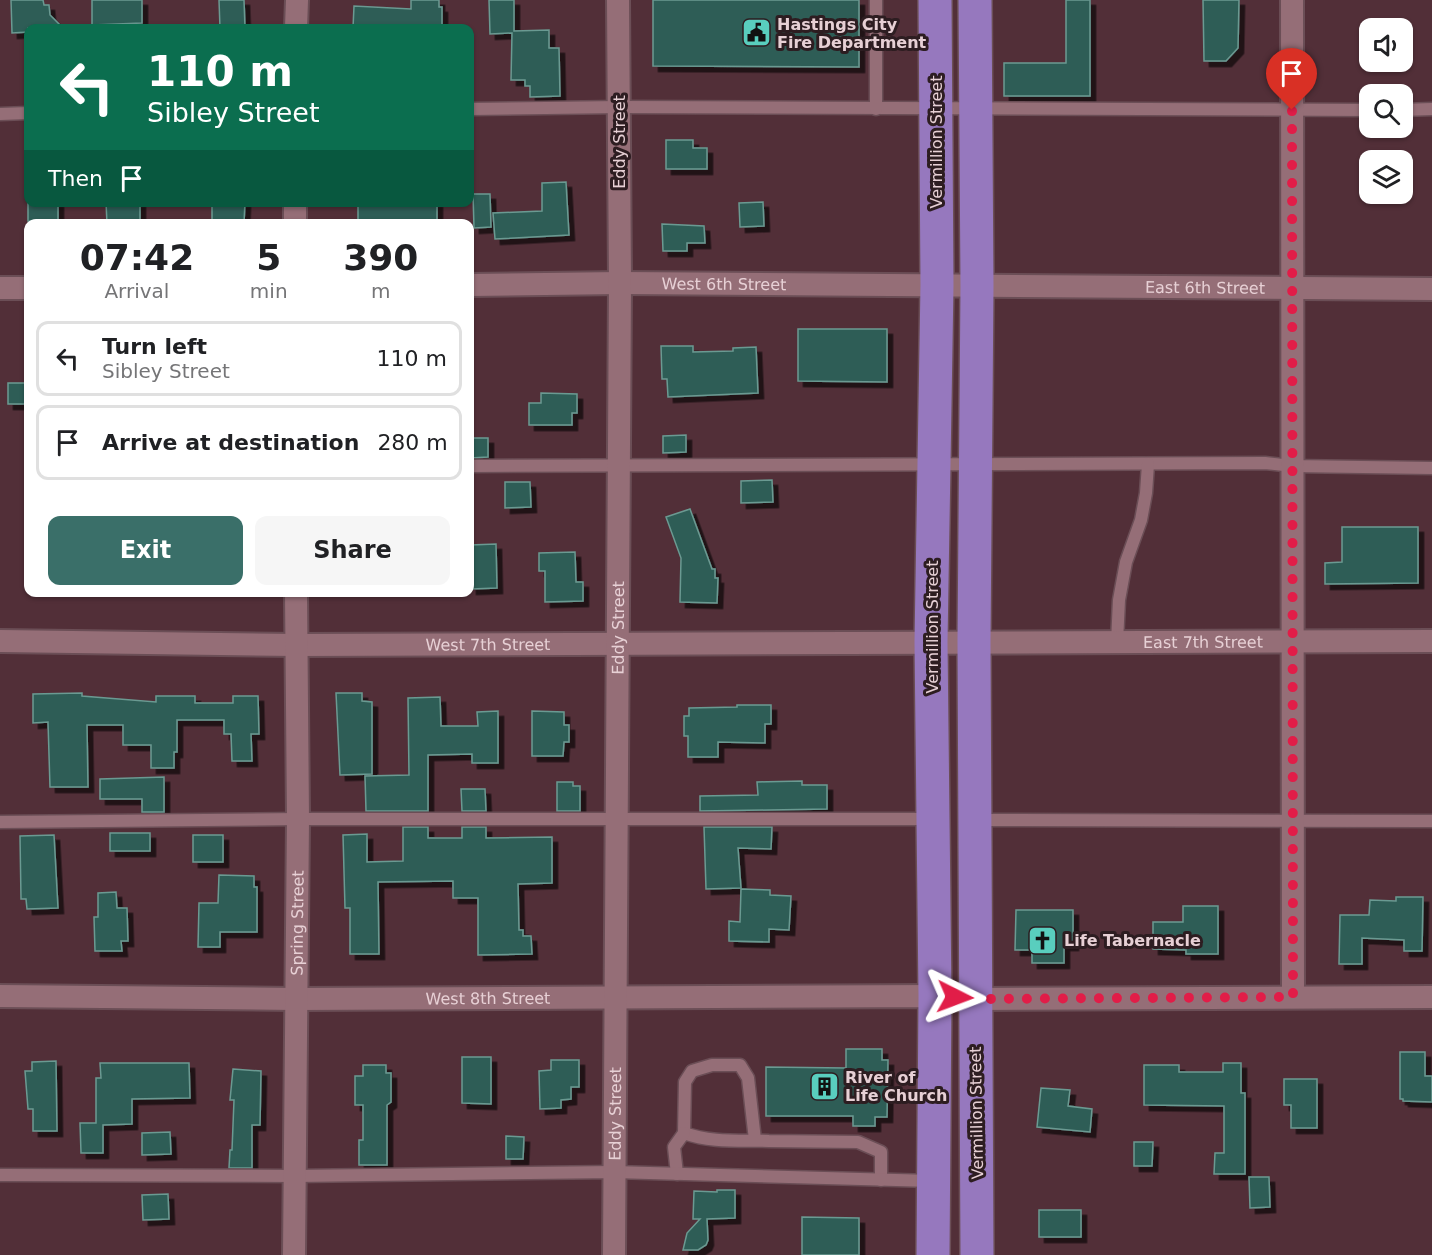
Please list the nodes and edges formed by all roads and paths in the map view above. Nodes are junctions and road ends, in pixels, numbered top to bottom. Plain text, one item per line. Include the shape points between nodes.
1 (297, 0) edge
2 (618, 0) edge
3 (876, 0) edge
4 (935, 0) edge
5 (975, 0) edge
6 (1292, 0) edge
7 (296, 24) edge
8 (620, 107) junction
9 (976, 108) junction
10 (474, 109) edge
11 (876, 109) junction
12 (936, 109) junction
13 (1292, 110) junction
14 (1359, 110) edge
15 (1413, 110) edge
16 (1432, 110) edge
17 (24, 113) edge
18 (0, 114) edge
19 (620, 283) junction
20 (474, 285) edge
21 (937, 285) junction
22 (977, 286) junction
23 (0, 288) edge
24 (24, 288) edge
25 (1432, 289) edge
26 (1292, 290) junction
27 (933, 464) junction
28 (976, 464) junction
29 (1148, 464) junction
30 (474, 466) edge
31 (618, 466) junction
32 (1292, 466) junction
33 (1432, 468) edge
34 (296, 597) edge
35 (0, 641) edge
36 (1432, 641) edge
37 (931, 642) junction
38 (974, 642) junction
39 (1117, 642) junction
40 (1293, 642) junction
41 (617, 644) junction
42 (296, 645) junction
43 (298, 819) junction
44 (616, 819) junction
45 (932, 819) junction
46 (975, 820) junction
47 (1293, 821) junction
48 (1432, 821) edge
49 (0, 822) edge
50 (0, 996) edge
51 (935, 996) junction
52 (1293, 997) junction
53 (1432, 997) edge
54 (296, 999) junction
55 (615, 999) junction
56 (975, 999) junction
57 (684, 1133) junction
58 (755, 1140) junction
59 (614, 1172) junction
60 (677, 1173) junction
61 (0, 1175) edge
62 (295, 1176) junction
63 (881, 1180) junction
64 (934, 1181) junction
65 (294, 1255) edge
66 (614, 1255) edge
67 (933, 1255) edge
68 (977, 1255) edge

1 - 7 street
2 - 8 street, Eddy Street
3 - 11 lane
4 - 12 highway, Vermillion Street
5 - 9 highway, Vermillion Street
6 - 13 street
8 - 10 lane
8 - 11 lane
8 - 19 street, Eddy Street
9 - 12 lane
9 - 13 lane
9 - 22 highway, Vermillion Street
11 - 12 lane
12 - 21 highway, Vermillion Street
13 - 14 lane
13 - 26 street
15 - 16 lane
17 - 18 lane
19 - 20 street, West 6th Street
19 - 21 street, West 6th Street
19 - 31 street, Eddy Street
21 - 22 street, West 6th Street
21 - 27 highway, Vermillion Street
22 - 26 street, East 6th Street
22 - 28 highway, Vermillion Street
23 - 24 street
25 - 26 street, East 6th Street
26 - 32 street
27 - 28 lane
27 - 31 lane
27 - 37 highway, Vermillion Street
28 - 29 lane
28 - 38 highway, Vermillion Street
29 - 32 lane
29 - 39 lane via 1141,520 1126,562 1119,600
30 - 31 lane
31 - 41 street, Eddy Street
32 - 33 lane
32 - 40 street
34 - 42 street, Spring Street
35 - 42 street, West 7th Street
36 - 40 street, East 7th Street
37 - 38 street, West 7th Street
37 - 41 street, West 7th Street
37 - 45 highway, Vermillion Street
38 - 39 street, East 7th Street
38 - 46 highway, Vermillion Street
39 - 40 street, East 7th Street
40 - 47 street
41 - 42 street, West 7th Street
41 - 44 street, Eddy Street
42 - 43 street, Spring Street
43 - 44 lane
43 - 49 lane
43 - 54 street, Spring Street
44 - 45 lane
44 - 55 street, Eddy Street
45 - 51 highway, Vermillion Street
46 - 47 lane
46 - 56 highway, Vermillion Street
47 - 48 lane
47 - 52 street
50 - 54 street, West 8th Street
51 - 55 street, West 8th Street
51 - 56 street, West 8th Street
51 - 64 highway, Vermillion Street
52 - 53 street, West 8th Street
52 - 56 street, West 8th Street
54 - 55 street, West 8th Street
54 - 62 street, Spring Street
55 - 59 street, Eddy Street
56 - 68 highway, Vermillion Street
57 - 58 lane via 699,1139
57 - 58 lane via 685,1082 692,1071 712,1065 740,1065 748,1078
57 - 60 lane via 674,1147
58 - 63 lane via 858,1142 881,1152
59 - 60 lane
59 - 62 lane
59 - 66 street, Eddy Street
60 - 63 lane
61 - 62 lane
62 - 65 street, Spring Street
63 - 64 lane
64 - 67 highway, Vermillion Street

